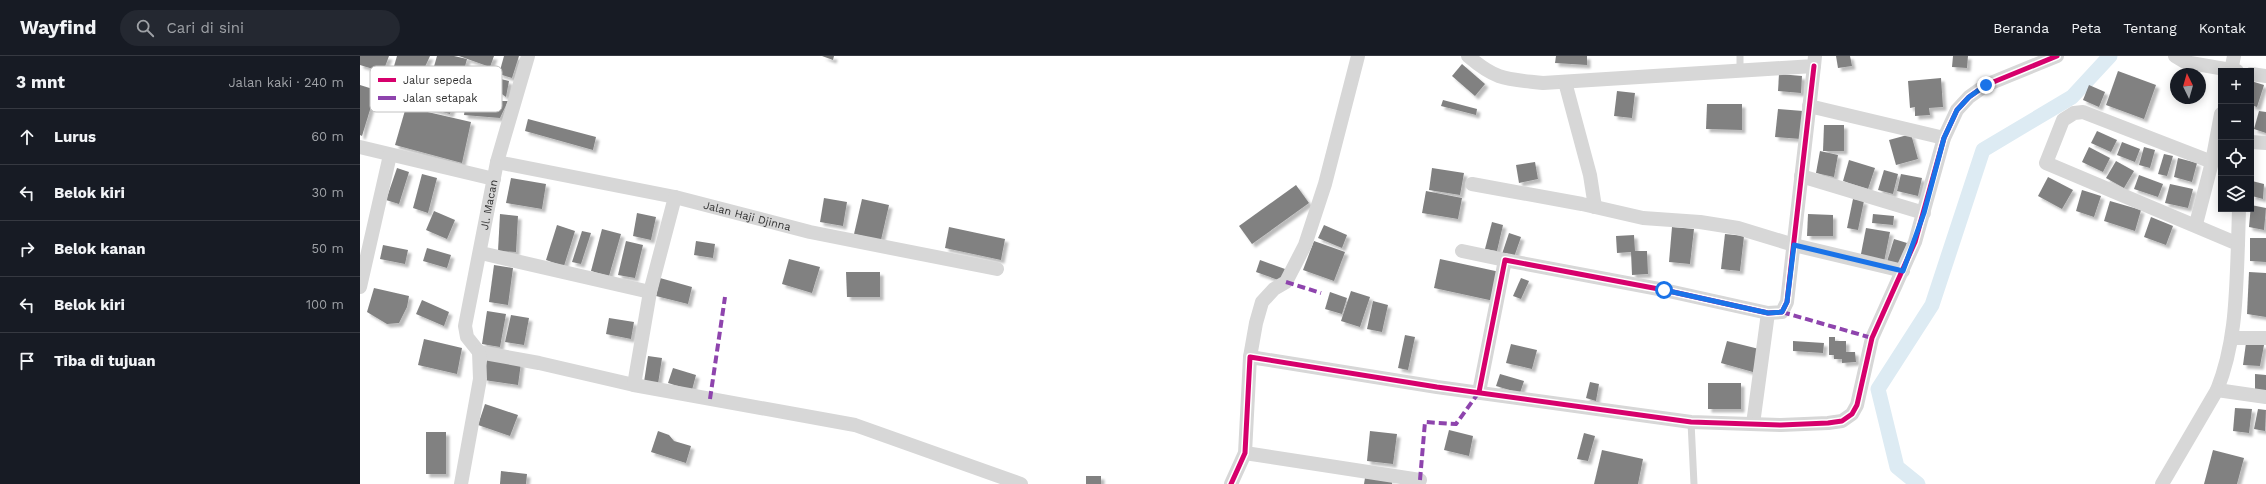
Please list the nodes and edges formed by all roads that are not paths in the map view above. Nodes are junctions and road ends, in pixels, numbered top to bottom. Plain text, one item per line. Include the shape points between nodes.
1 (528, 56) edge
2 (1358, 56) edge
3 (1468, 56) edge
4 (1740, 56) edge
5 (2057, 56) edge
6 (2175, 56) edge
7 (2234, 56) edge
8 (1815, 61) edge
9 (2218, 68) edge
10 (2233, 68) edge
11 (1740, 71) junction
12 (2254, 74) edge
13 (2266, 76) edge
14 (1565, 82) junction
15 (1809, 106) junction
16 (1944, 138) junction
17 (2218, 140) edge
18 (2254, 142) edge
19 (2266, 143) edge
20 (360, 147) edge
21 (390, 154) junction
22 (497, 162) junction
23 (2212, 162) junction
24 (1801, 176) junction
25 (494, 179) junction
26 (1472, 184) dead end
27 (675, 197) junction
28 (1595, 207) junction
29 (2239, 212) edge
30 (1924, 213) junction
31 (2196, 224) junction
32 (2238, 244) junction
33 (1794, 245) junction
34 (1462, 250) dead end
35 (481, 253) junction
36 (1505, 260) junction
37 (997, 269) dead end
38 (1903, 271) junction
39 (360, 287) edge
40 (650, 292) junction
41 (1768, 313) junction
42 (2233, 338) junction
43 (2266, 338) edge
44 (480, 352) junction
45 (1250, 357) junction
46 (634, 385) junction
47 (2217, 390) junction
48 (1479, 392) junction
49 (2266, 397) edge
50 (1691, 422) junction
51 (1753, 424) junction
52 (1244, 453) junction
53 (1420, 480) dead end
54 (461, 484) edge
55 (1021, 484) edge
56 (1231, 484) edge
57 (1694, 484) edge
58 (2162, 484) edge

1 - 22 street, Jl. Macan
2 - 45 street via 1325,184 1305,245 1286,282 1274,289 1262,302
3 - 14 street via 1486,72 1500,78 1543,83
4 - 11 lane
5 - 16 street via 1998,80 1969,97 1957,110
6 - 9 street via 2185,62
7 - 10 street
8 - 11 street
8 - 15 street
11 - 14 street
12 - 13 street
14 - 28 street via 1590,176
15 - 16 street
15 - 24 street
16 - 30 street
17 - 23 street
18 - 19 street
20 - 21 street
21 - 25 street
21 - 39 street
22 - 25 street, Jl. Macan
22 - 27 street, Jalan Haji Djinna
23 - 31 street
23 - 31 street via 2083,112 2074,113 2063,120 2047,160 2048,166
24 - 30 street
24 - 33 street
25 - 35 street, Jl. Macan
26 - 28 street
27 - 37 street, Jalan Haji Djinna via 810,232
27 - 40 street
28 - 33 street via 1643,218 1738,228
29 - 32 street
30 - 38 street
31 - 32 street
32 - 42 street
33 - 38 street
33 - 41 street via 1785,308 1782,312
34 - 36 street
35 - 40 street
35 - 44 street, Jl. Macan via 466,326 467,337
36 - 41 street via 1664,290
36 - 48 street
38 - 51 street via 1872,338 1857,405 1852,414 1842,421 1828,423
40 - 46 street
41 - 51 street
42 - 43 street
42 - 47 street via 2226,369
44 - 46 street
44 - 54 street via 480,379
45 - 48 street
45 - 52 street
46 - 55 street via 855,425
47 - 49 street
47 - 58 street
48 - 50 street
50 - 51 street
50 - 57 lane
52 - 53 street
52 - 56 street

